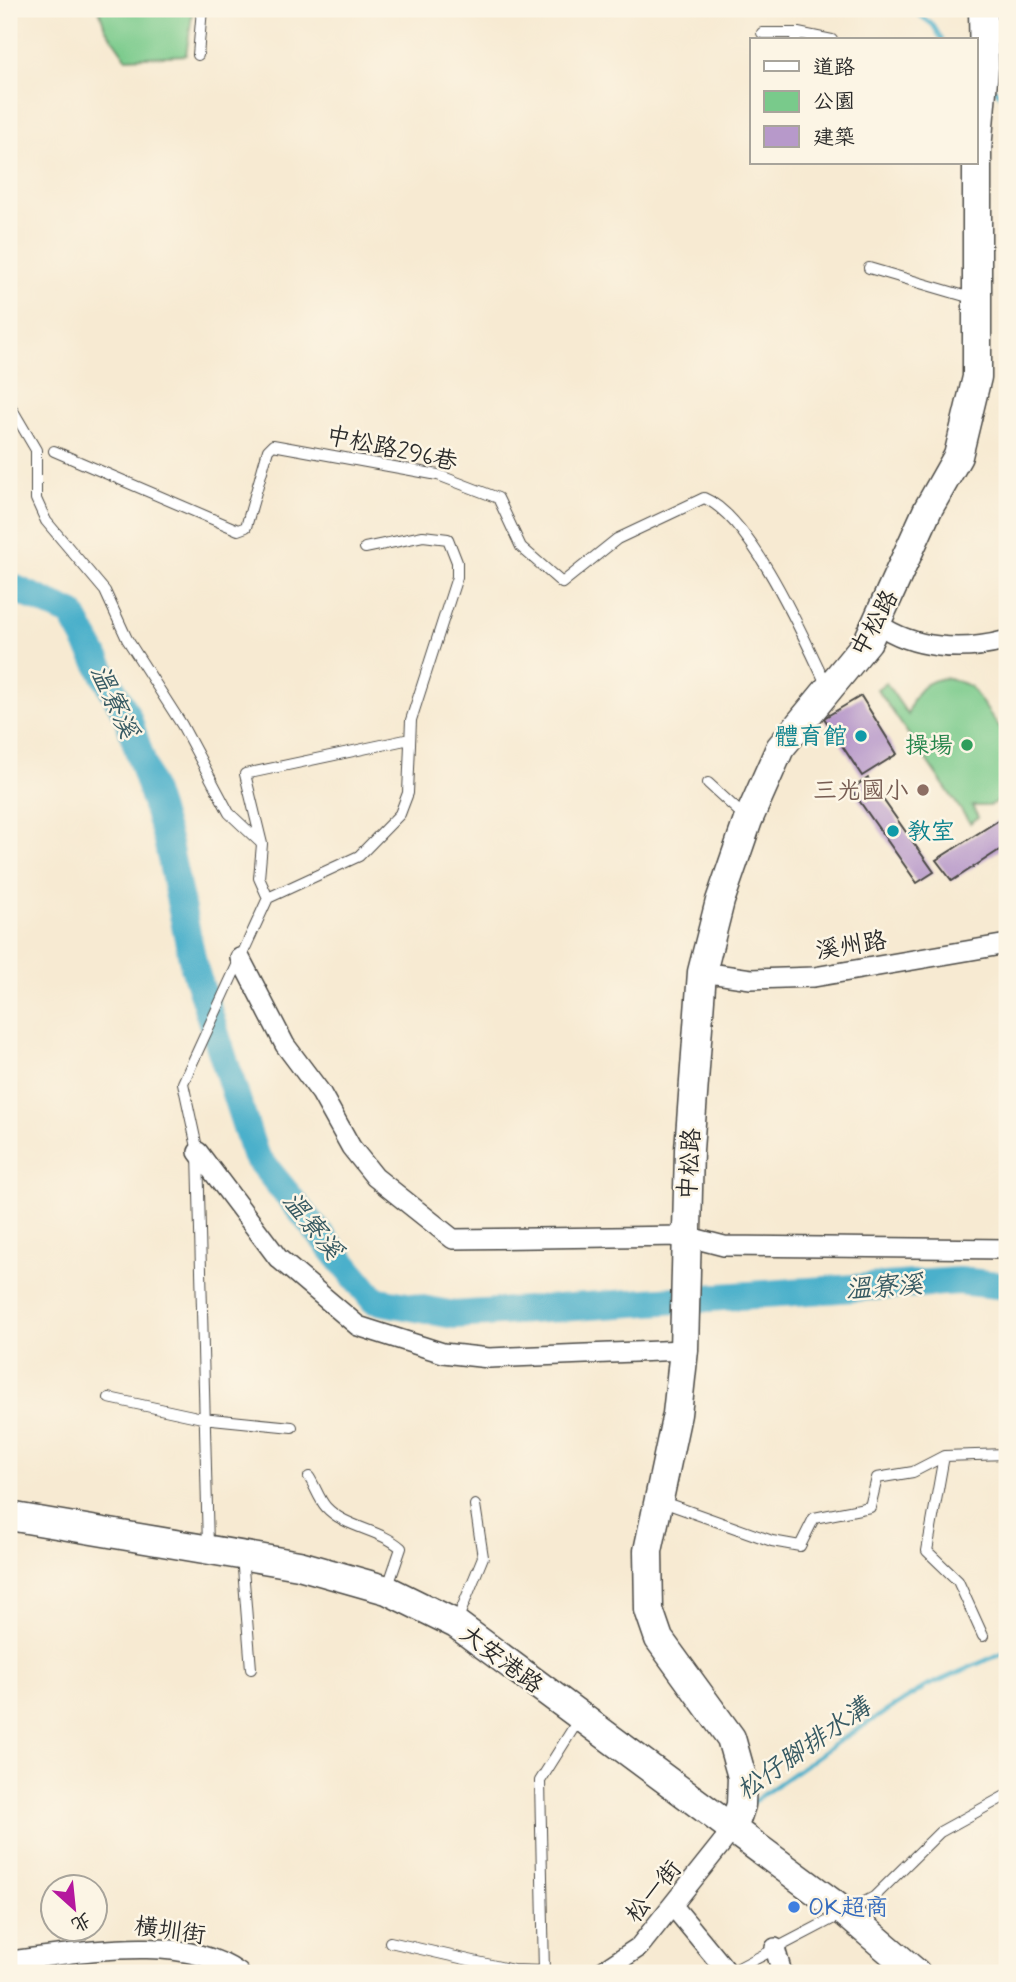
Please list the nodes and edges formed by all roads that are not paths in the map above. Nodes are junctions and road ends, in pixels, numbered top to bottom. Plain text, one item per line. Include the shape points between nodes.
1 (202, 9) edge
2 (984, 9) edge
3 (762, 33) dead end
4 (796, 37) edge
5 (198, 55) dead end
6 (980, 86) edge
7 (978, 118) edge
8 (976, 164) edge
9 (869, 268) dead end
10 (978, 301) junction
11 (9, 404) edge
12 (54, 451) dead end
13 (365, 548) dead end
14 (877, 624) junction
15 (1006, 642) edge
16 (828, 689) junction
17 (410, 739) junction
18 (708, 783) dead end
19 (748, 820) junction
20 (262, 844) junction
21 (268, 898) junction
22 (1007, 944) edge
23 (240, 958) junction
24 (702, 972) junction
25 (198, 1152) junction
26 (685, 1246) junction
27 (1007, 1249) edge
28 (685, 1337) junction
29 (109, 1398) dead end
30 (202, 1418) junction
31 (292, 1427) dead end
32 (1007, 1454) edge
33 (944, 1456) junction
34 (309, 1477) dead end
35 (660, 1501) junction
36 (475, 1505) dead end
37 (9, 1516) edge
38 (208, 1551) junction
39 (242, 1556) junction
40 (387, 1590) junction
41 (456, 1624) junction
42 (983, 1636) dead end
43 (251, 1669) dead end
44 (580, 1718) junction
45 (1007, 1795) edge
46 (733, 1829) junction
47 (673, 1906) junction
48 (847, 1914) junction
49 (390, 1942) dead end
50 (775, 1948) junction
51 (9, 1961) edge
52 (544, 1972) edge
53 (239, 1973) edge
54 (600, 1973) edge
55 (728, 1973) edge
56 (782, 1973) edge
57 (916, 1973) edge

1 - 5 lane
2 - 6 street, 中松路
3 - 4 lane
6 - 7 street, 中松路
8 - 10 street, 中松路
9 - 10 lane
10 - 14 street, 中松路 via 977,377 958,456
11 - 20 lane via 36,450 36,499 46,521 106,591 127,639 182,725 229,813
12 - 16 lane, 中松路296巷 via 238,530 246,527 273,445 438,475 498,498 521,547 562,583 605,546 704,498 732,521 771,575
13 - 17 lane via 423,536 448,539 457,562 457,577 411,720
14 - 15 street via 892,635 944,648
14 - 16 street, 中松路 via 856,659
16 - 19 street, 中松路 via 780,748
17 - 20 lane via 245,774
17 - 21 lane via 408,793 400,814 359,856
18 - 19 lane
19 - 24 street, 中松路
20 - 21 lane via 259,878
21 - 23 lane
22 - 24 street, 溪州路 via 814,977 751,979
23 - 25 lane via 183,1083
23 - 26 street via 285,1045 321,1093 351,1147 375,1177 453,1239
24 - 26 street, 中松路
25 - 28 street via 278,1258 358,1326 443,1353 489,1358
25 - 30 lane
26 - 27 street
26 - 28 street, 中松路
28 - 35 street via 677,1414
29 - 30 lane
30 - 31 lane
30 - 38 lane
32 - 33 lane
33 - 35 lane via 913,1472 877,1478 870,1507 814,1518 800,1546 772,1541
33 - 42 lane via 928,1552 958,1581
34 - 40 lane via 326,1508 401,1548
35 - 46 street via 648,1551 649,1610 659,1639 731,1738 742,1777 741,1805
36 - 41 lane via 483,1557
37 - 38 street, 大安港路
38 - 39 street, 大安港路
39 - 40 street, 大安港路 via 299,1565
39 - 43 lane
40 - 41 street, 大安港路
41 - 44 street, 大安港路
44 - 46 street, 大安港路
44 - 52 lane via 540,1781
45 - 48 lane via 940,1832 874,1897
46 - 47 street, 松一街
46 - 48 street, 大安港路
47 - 54 street, 松一街 via 639,1947
47 - 55 street
48 - 50 lane
48 - 57 street, 大安港路
49 - 52 lane via 513,1970
50 - 55 lane
50 - 56 street
51 - 53 street, 橫圳街 via 132,1947 180,1952 226,1964

